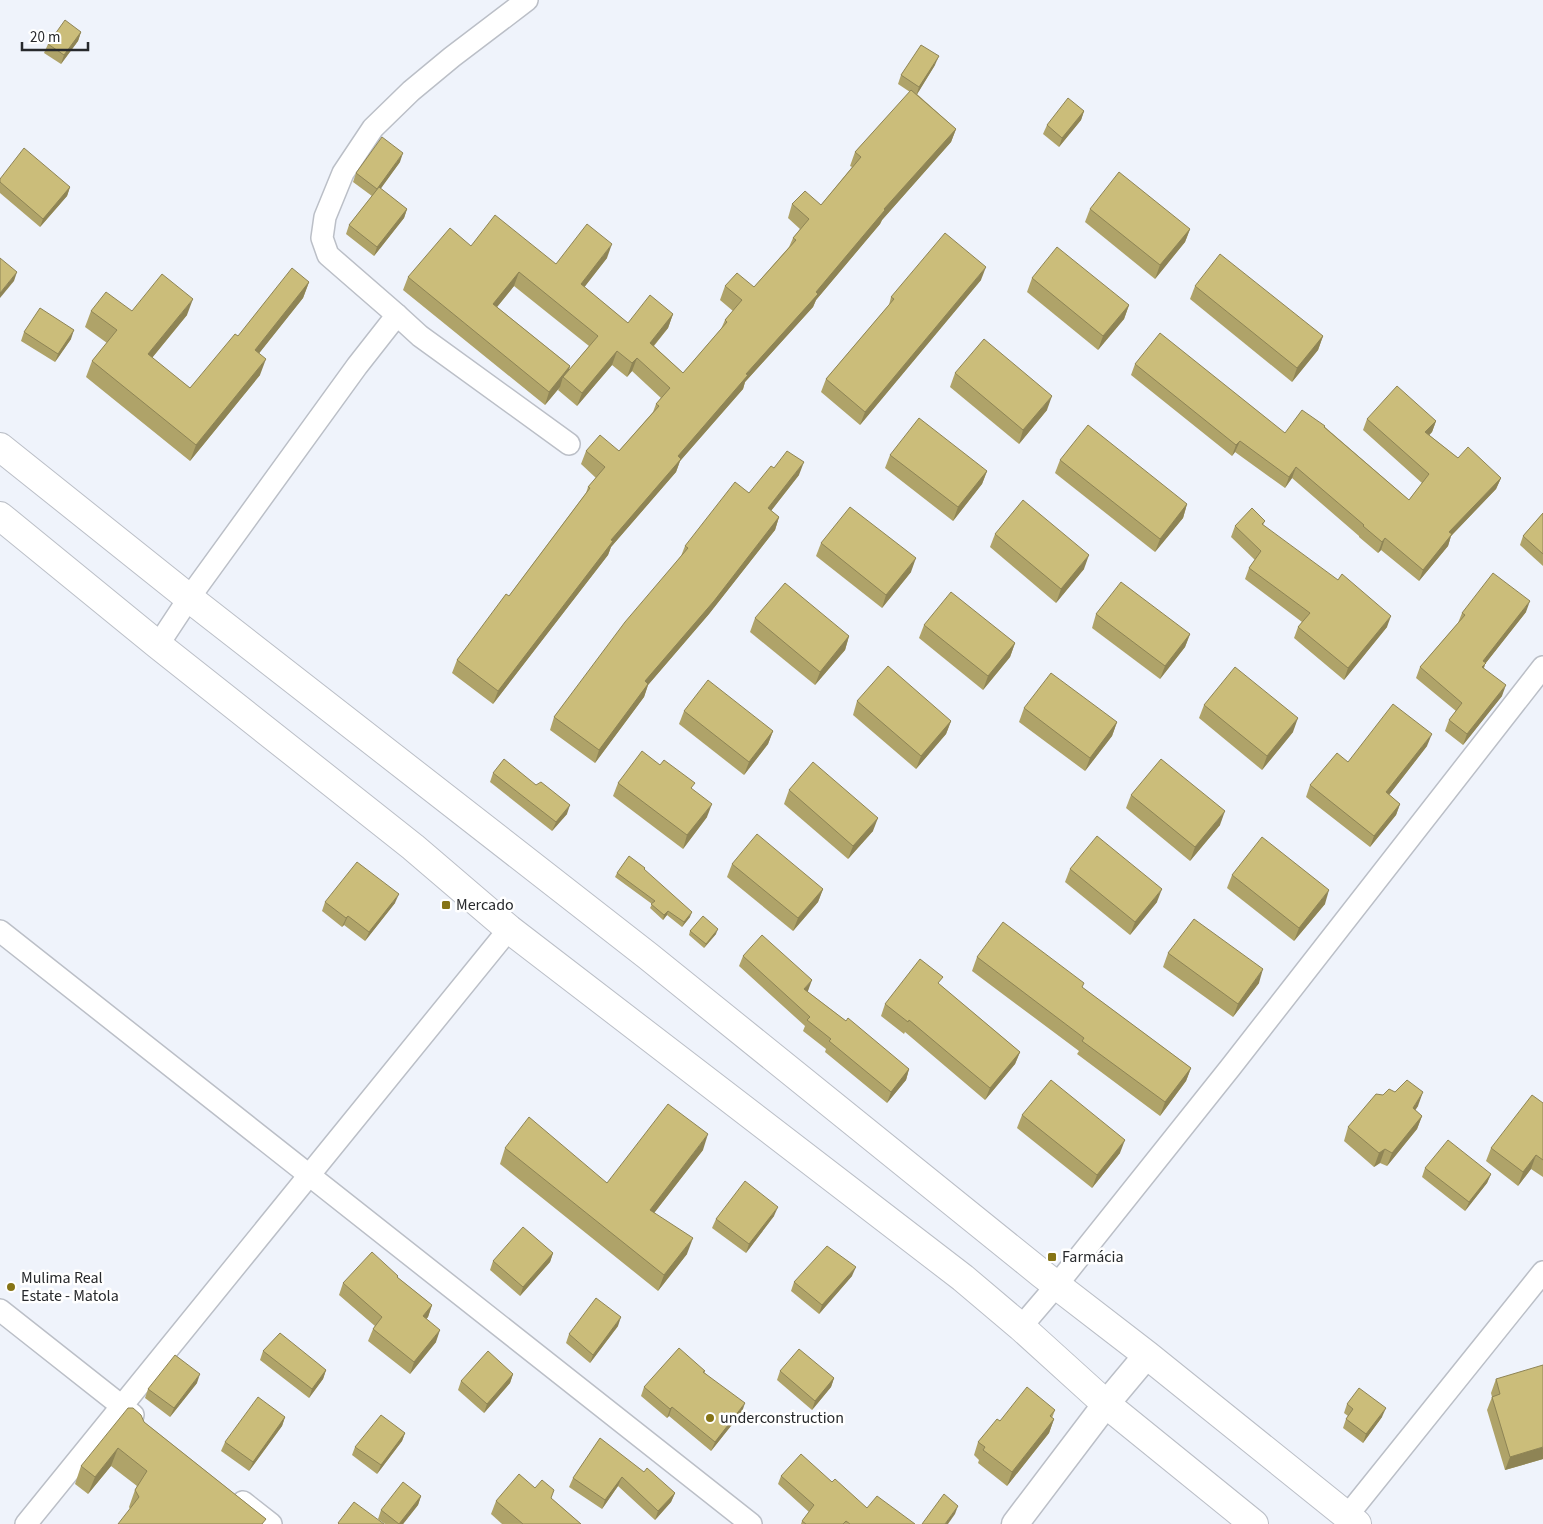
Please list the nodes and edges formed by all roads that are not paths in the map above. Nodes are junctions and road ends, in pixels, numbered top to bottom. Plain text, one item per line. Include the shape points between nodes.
1 (527, 0) edge
2 (397, 315) junction
3 (569, 444) dead end
4 (0, 447) edge
5 (0, 516) edge
6 (188, 598) junction
7 (158, 645) junction
8 (1543, 667) edge
9 (509, 930) junction
10 (0, 931) edge
11 (308, 1175) junction
12 (1543, 1272) edge
13 (1056, 1286) junction
14 (0, 1310) edge
15 (1021, 1326) junction
16 (1147, 1355) junction
17 (1106, 1404) junction
18 (122, 1407) junction
19 (151, 1430) edge
20 (226, 1489) edge
21 (1352, 1520) edge
22 (26, 1524) edge
23 (271, 1524) edge
24 (751, 1524) edge
25 (1015, 1524) edge
26 (1254, 1524) edge

1 - 2 street via 452,56 372,128 343,174 325,216 322,238 328,255
2 - 3 street via 420,336
2 - 6 street
4 - 6 highway
5 - 7 highway
6 - 7 street
6 - 13 highway via 648,956
7 - 9 highway via 413,847
8 - 13 street
9 - 11 street
9 - 15 highway
10 - 11 street
11 - 18 street
11 - 24 street
12 - 21 street
13 - 15 street
13 - 16 highway
14 - 18 street
15 - 17 highway
16 - 17 street
16 - 21 highway
17 - 25 street
17 - 26 highway
18 - 19 street
18 - 22 street
20 - 23 street

